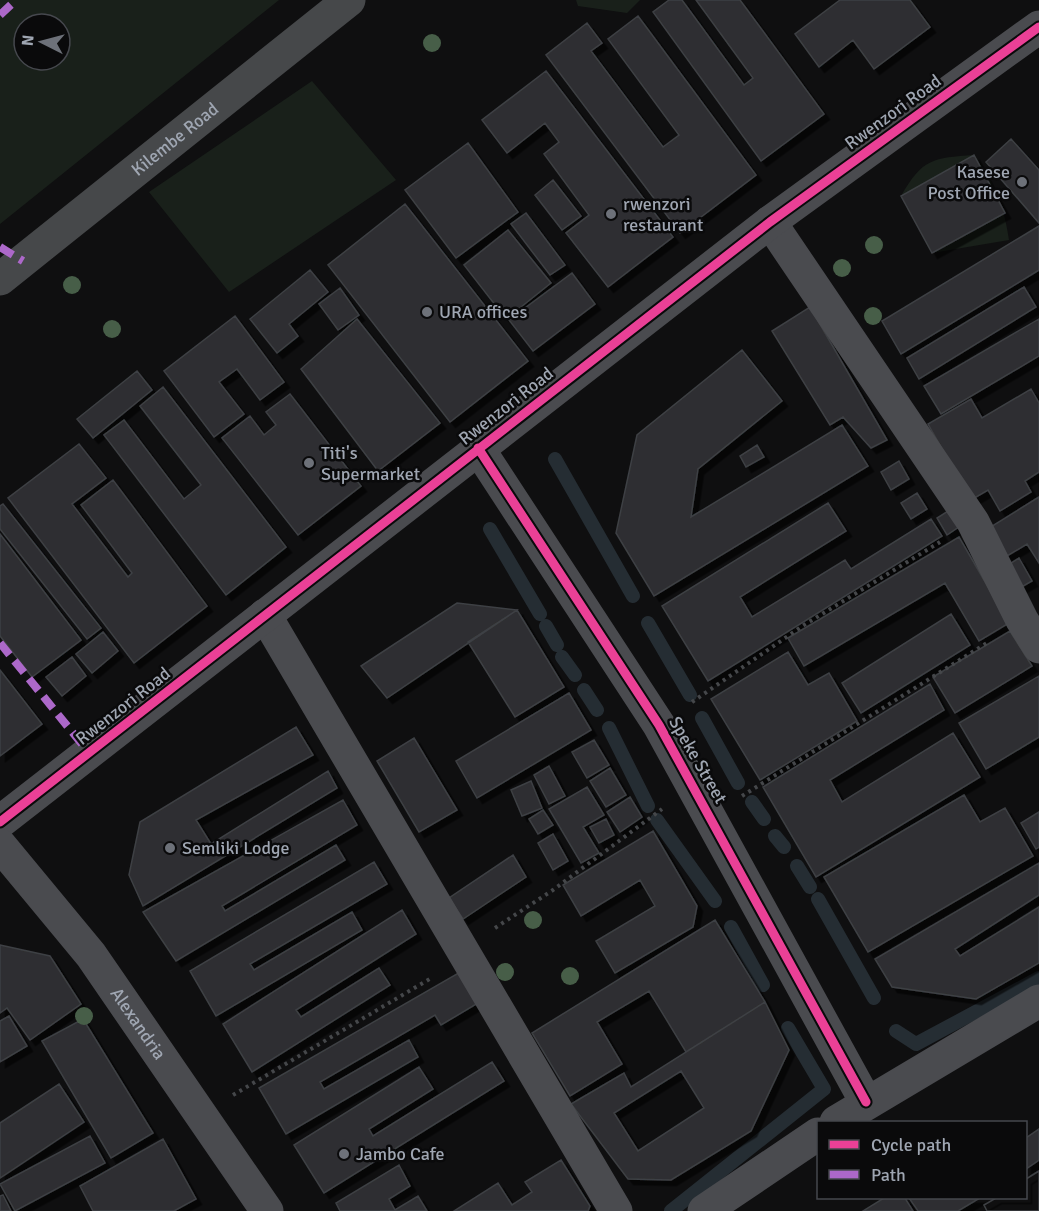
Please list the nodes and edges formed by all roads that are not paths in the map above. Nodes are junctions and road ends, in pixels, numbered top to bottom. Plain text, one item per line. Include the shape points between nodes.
1 (342, 2) edge
2 (1039, 27) edge
3 (770, 222) junction
4 (0, 279) edge
5 (478, 448) junction
6 (265, 615) junction
7 (1031, 634) edge
8 (0, 822) edge
9 (0, 845) edge
10 (1039, 1001) edge
11 (866, 1102) junction
12 (838, 1121) edge
13 (817, 1135) edge
14 (267, 1211) edge
15 (616, 1211) edge
16 (704, 1211) edge

1 - 4 main road, Kilembe Road
2 - 3 street, Rwenzori Road
3 - 5 street, Rwenzori Road
3 - 7 street via 973,522
5 - 6 street, Rwenzori Road
5 - 11 street, Speke Street via 659,725
6 - 8 street, Rwenzori Road
6 - 15 street
9 - 14 street, Alexandria via 92,955
10 - 11 street
11 - 12 street
13 - 16 street

